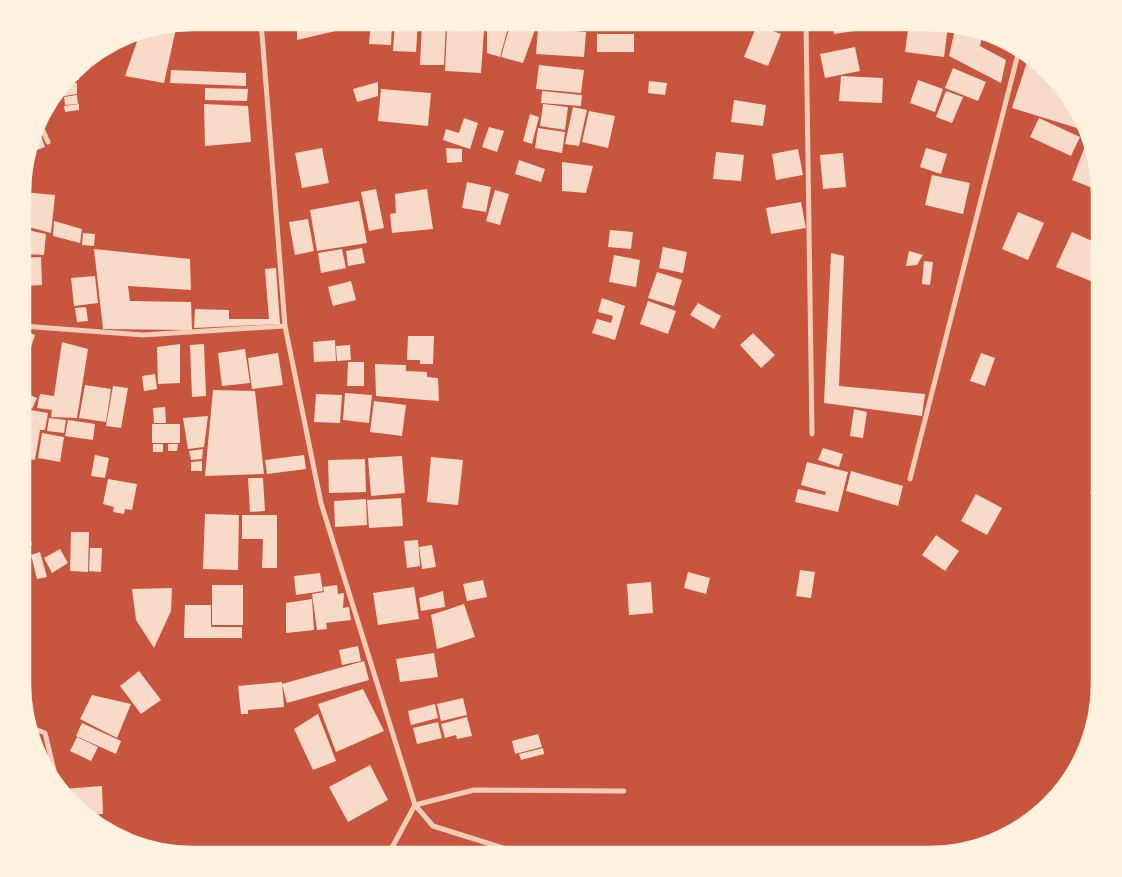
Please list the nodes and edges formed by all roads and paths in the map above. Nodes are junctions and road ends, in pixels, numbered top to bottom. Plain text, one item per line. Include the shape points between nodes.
1 (262, 30) edge
2 (806, 30) edge
3 (1017, 57) edge
4 (43, 130) edge
5 (48, 142) dead end
6 (285, 326) junction
7 (30, 327) edge
8 (812, 434) dead end
9 (910, 479) dead end
10 (37, 730) edge
11 (52, 764) edge
12 (624, 791) dead end
13 (415, 805) junction
14 (393, 847) edge
15 (500, 847) edge

1 - 6 street
2 - 8 street
3 - 9 street
4 - 5 street
6 - 7 street via 143,335
6 - 13 street via 321,503
10 - 11 street via 45,733
12 - 13 street via 474,790
13 - 14 street
13 - 15 street via 433,826

